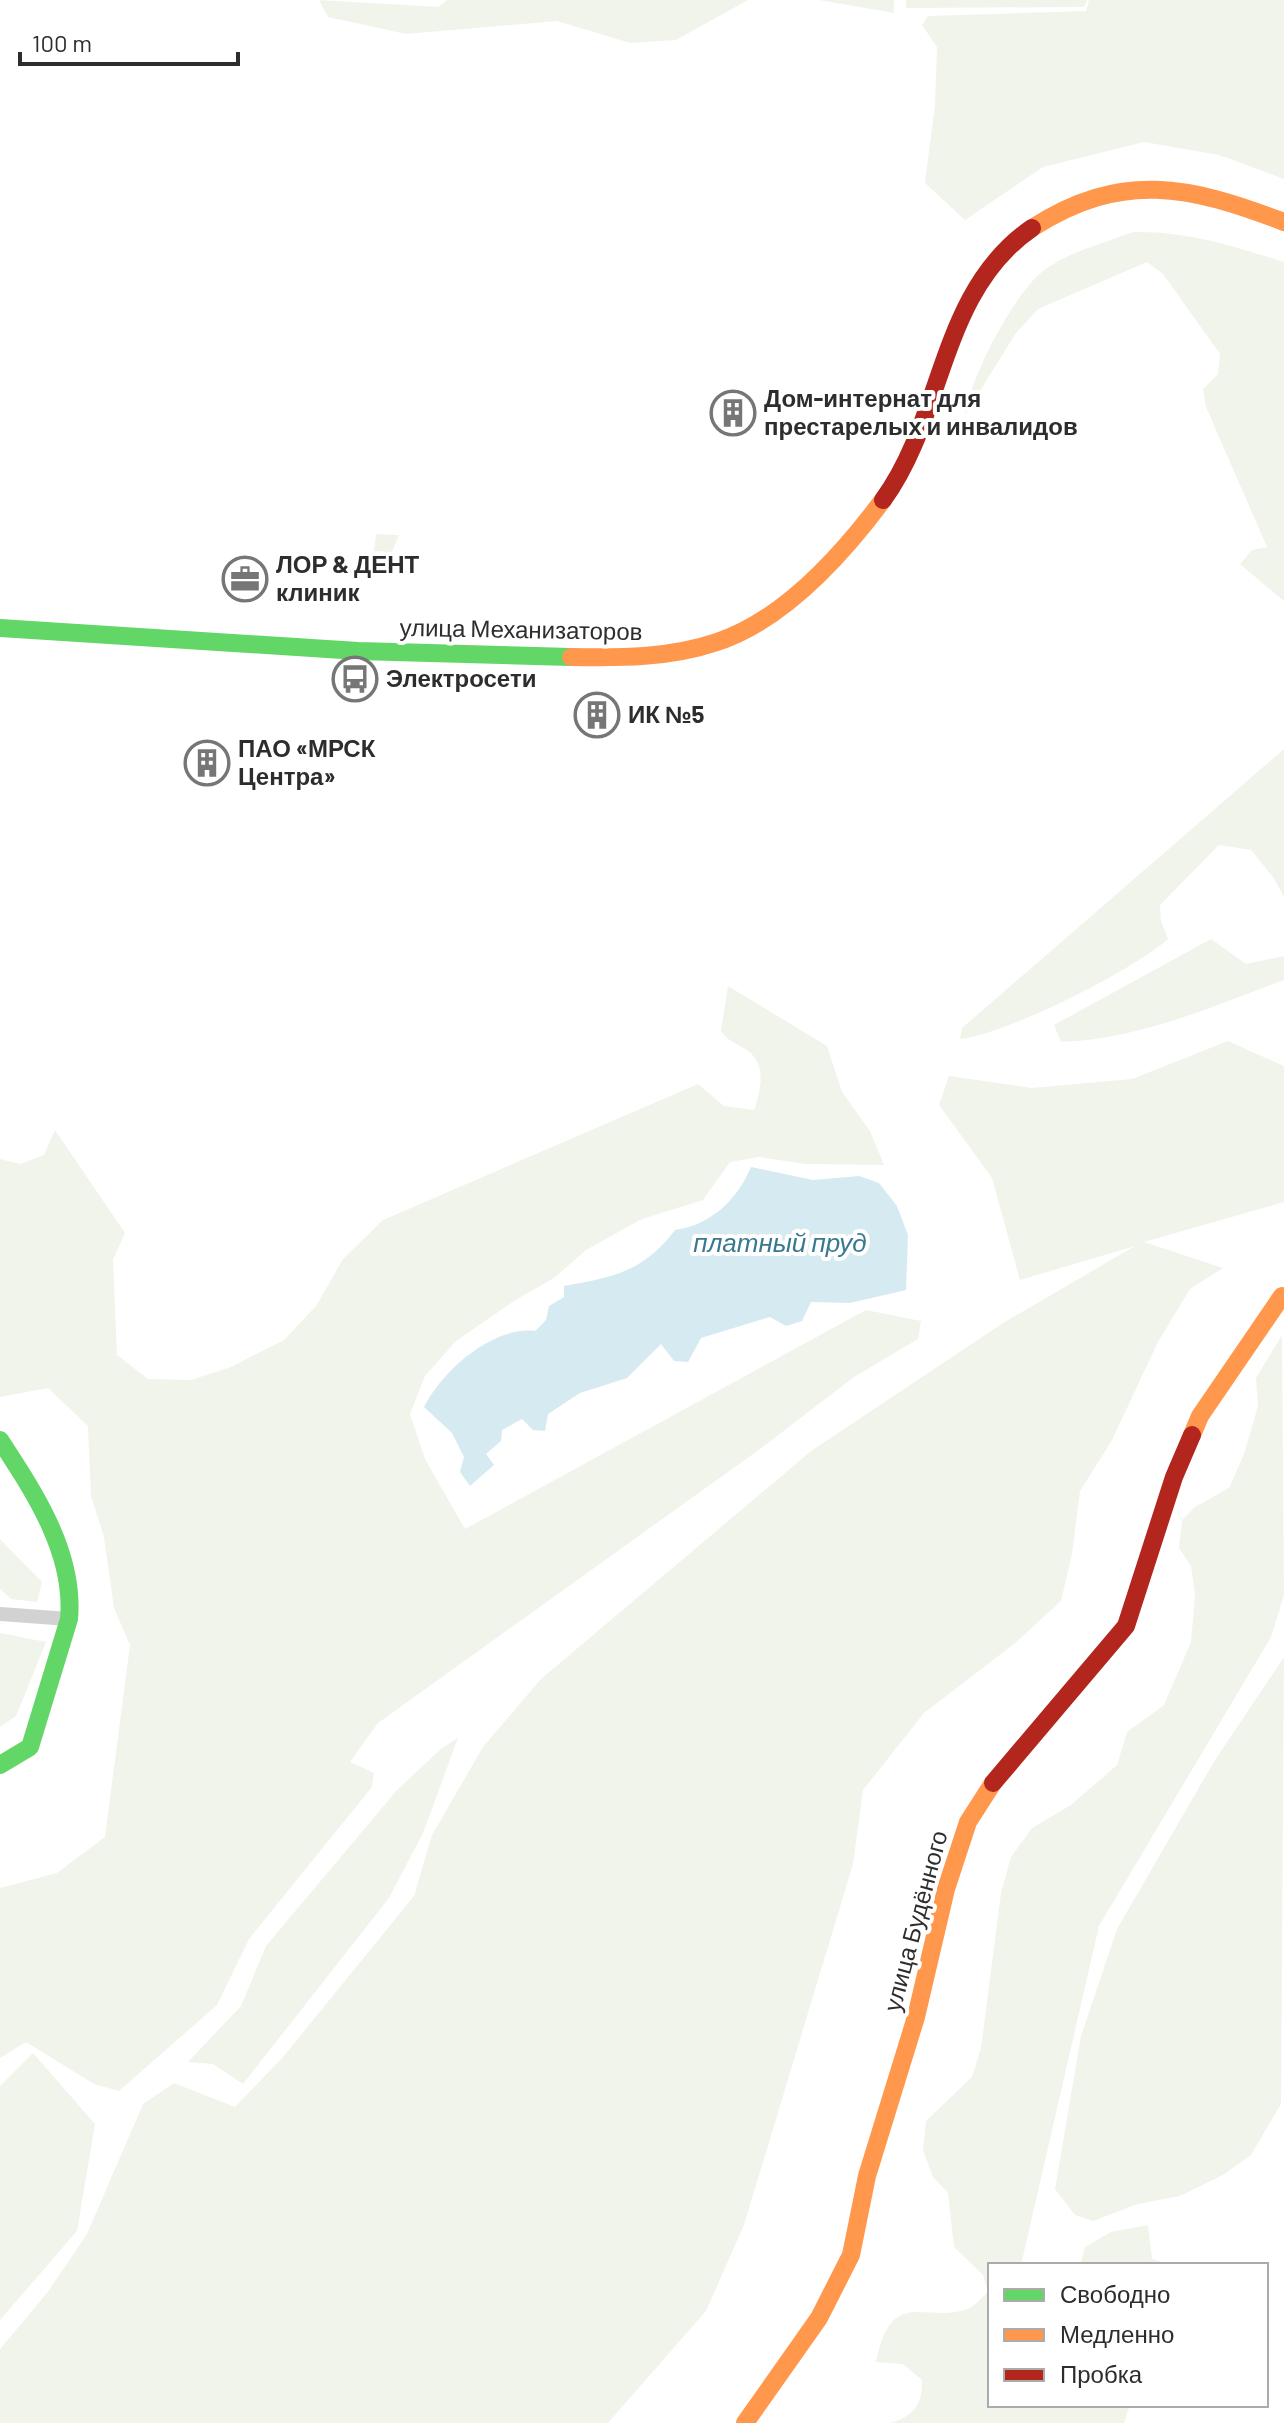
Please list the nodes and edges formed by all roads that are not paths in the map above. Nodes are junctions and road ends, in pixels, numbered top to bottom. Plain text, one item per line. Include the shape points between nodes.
1 (1284, 222) edge
2 (0, 628) edge
3 (1282, 1296) edge
4 (0, 1440) edge
5 (0, 1614) edge
6 (69, 1619) junction
7 (0, 1765) edge
8 (745, 2423) edge

1 - 2 street, улица Механизаторов via 1209,195 1166,189 1119,192 1069,205 1023,232 985,270 956,324 905,464 857,537 766,617 721,642 629,658 358,651
3 - 8 street, улица Будённого via 1200,1416 1174,1477 1126,1626 1004,1768 968,1822 867,2176 851,2255 819,2318
4 - 6 street via 45,1509 71,1597
5 - 6 street
6 - 7 street via 30,1747

